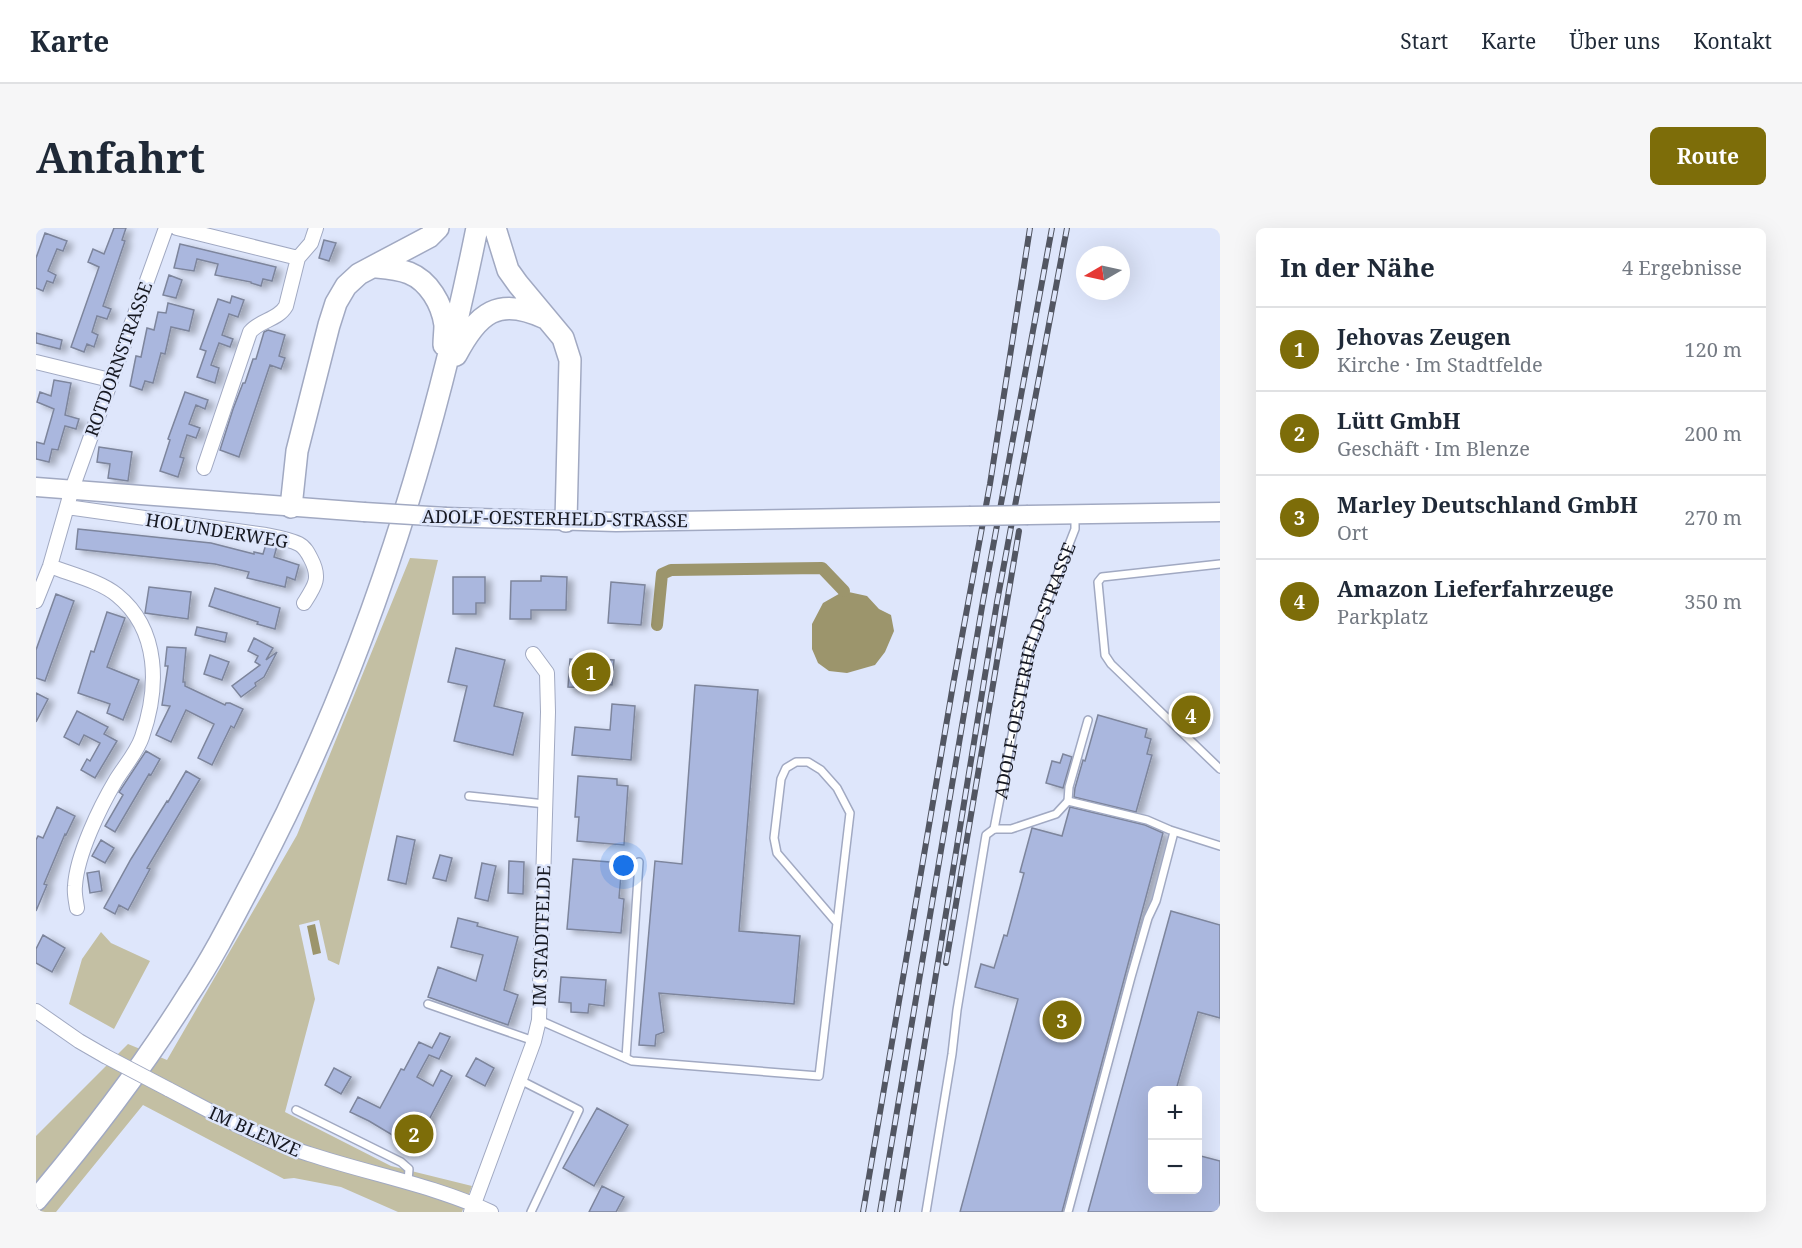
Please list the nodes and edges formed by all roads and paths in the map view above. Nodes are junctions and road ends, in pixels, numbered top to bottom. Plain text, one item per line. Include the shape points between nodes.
1 (166, 228) edge
2 (177, 228) edge
3 (316, 228) edge
4 (438, 228) edge
5 (477, 228) edge
6 (495, 228) edge
7 (298, 258) junction
8 (376, 267) junction
9 (548, 320) junction
10 (36, 362) edge
11 (110, 380) junction
12 (442, 382) junction
13 (204, 468) dead end
14 (36, 487) edge
15 (69, 498) junction
16 (291, 507) junction
17 (1220, 512) edge
18 (1075, 515) junction
19 (566, 521) junction
20 (1220, 564) edge
21 (50, 566) junction
22 (36, 601) edge
23 (304, 603) dead end
24 (533, 654) dead end
25 (1088, 720) dead end
26 (1220, 769) edge
27 (469, 796) dead end
28 (1068, 801) junction
29 (545, 804) junction
30 (994, 829) junction
31 (1174, 832) junction
32 (1220, 846) edge
33 (639, 862) dead end
34 (77, 908) dead end
35 (837, 923) junction
36 (428, 1004) dead end
37 (36, 1011) edge
38 (539, 1020) junction
39 (534, 1041) junction
40 (627, 1058) junction
41 (520, 1080) junction
42 (296, 1110) dead end
43 (408, 1181) junction
44 (36, 1200) edge
45 (472, 1208) edge
46 (491, 1212) edge
47 (531, 1212) edge
48 (926, 1212) edge
49 (1068, 1212) edge

1 - 11 street, ROTDORNSTRASSE
2 - 7 street
3 - 7 street via 311,243
4 - 8 main road
5 - 12 main road
6 - 9 main road via 508,270
7 - 13 street via 283,312 250,332
8 - 12 main road via 409,273 432,292 445,326
8 - 16 main road via 359,274 336,303 297,451
9 - 12 main road via 520,309 504,308 486,316 468,333
9 - 19 main road via 563,338 570,360
10 - 11 street
11 - 15 street, ROTDORNSTRASSE
12 - 44 main road via 399,530 364,631 310,766 271,846 188,995 117,1098
14 - 15 street, ADOLF-OESTERHELD-STRASSE
15 - 16 street, ADOLF-OESTERHELD-STRASSE
15 - 21 street, ROTDORNSTRASSE
15 - 23 street, HOLUNDERWEG via 297,543 316,567 317,578
16 - 19 street, ADOLF-OESTERHELD-STRASSE, bridge
17 - 18 street, ADOLF-OESTERHELD-STRASSE
18 - 19 street, ADOLF-OESTERHELD-STRASSE, bridge
18 - 30 lane, ADOLF-OESTERHELD-STRASSE via 1076,529 1029,647
20 - 26 lane via 1102,577 1098,582 1105,655
21 - 22 street, ROTDORNSTRASSE
21 - 34 street via 99,585 122,600 141,622 153,665 152,694 141,739 83,848 75,886
24 - 29 street, IM STADTFELDE via 547,673
25 - 28 lane
27 - 29 lane
28 - 30 lane via 1056,814 1011,829
28 - 31 lane via 1147,820
29 - 38 street, IM STADTFELDE
30 - 48 lane, ADOLF-OESTERHELD-STRASSE via 986,835 981,863
31 - 32 lane
31 - 49 lane
33 - 40 lane
35 - 35 lane via 850,813 837,788 821,770 808,762 796,762 786,768 781,778 774,838 777,854
35 - 40 lane via 819,1076
36 - 39 lane
37 - 43 street, IM BLENZE, bridge via 105,1056 273,1142
38 - 39 street, IM STADTFELDE
38 - 40 lane
39 - 41 street, IM STADTFELDE
41 - 45 street, IM STADTFELDE
41 - 47 lane via 579,1110
42 - 43 lane via 401,1162 409,1169
43 - 45 street, IM BLENZE via 440,1191
45 - 46 street, IM BLENZE

